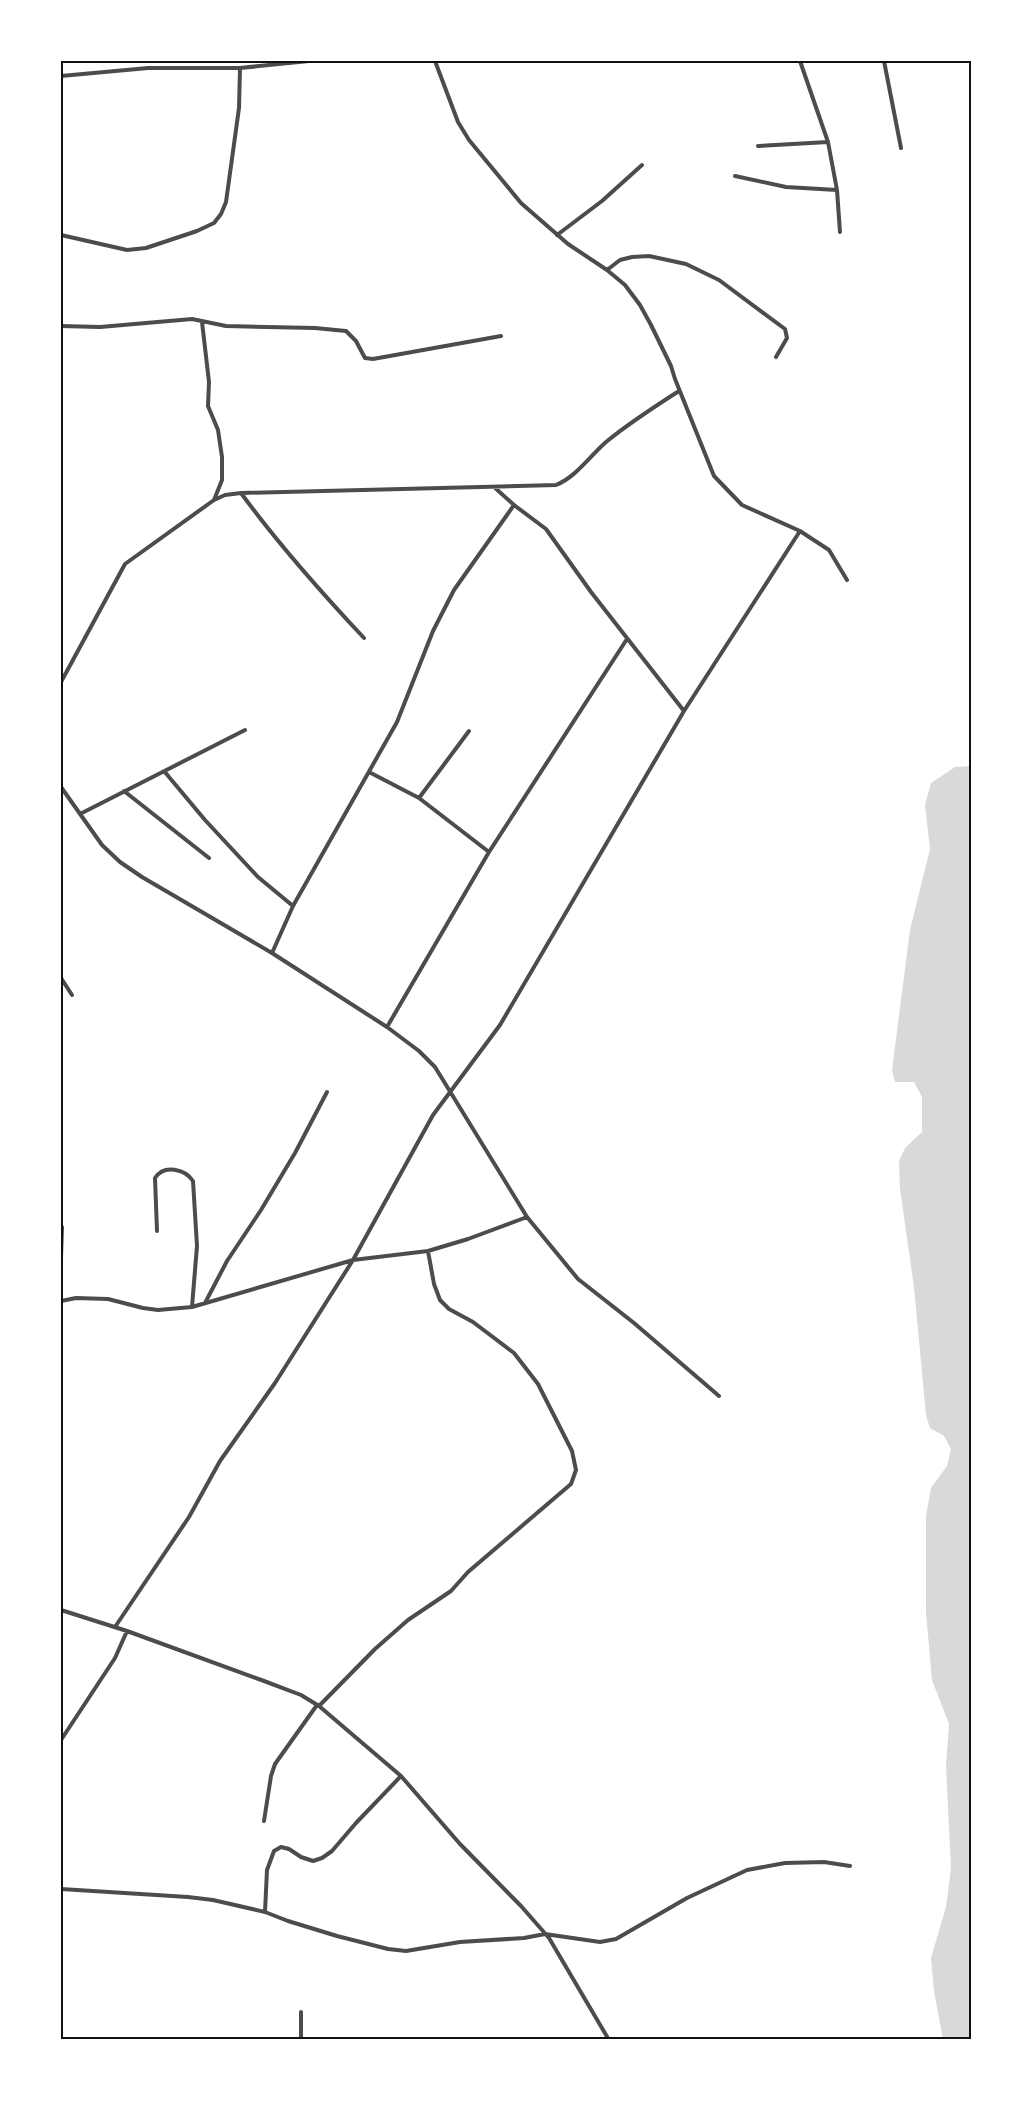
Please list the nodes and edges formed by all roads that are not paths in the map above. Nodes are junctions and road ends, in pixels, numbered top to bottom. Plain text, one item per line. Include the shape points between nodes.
1 (309, 61) edge
2 (435, 61) edge
3 (800, 61) edge
4 (884, 61) edge
5 (240, 68) junction
6 (61, 76) edge
7 (828, 142) junction
8 (758, 146) dead end
9 (902, 148) dead end
10 (642, 165) dead end
11 (735, 176) dead end
12 (837, 190) junction
13 (840, 232) dead end
14 (61, 235) edge
15 (557, 236) junction
16 (607, 270) junction
17 (202, 322) junction
18 (61, 326) edge
19 (501, 336) dead end
20 (776, 357) dead end
21 (679, 391) junction
22 (494, 486) junction
23 (242, 493) junction
24 (214, 500) junction
25 (514, 505) junction
26 (800, 531) junction
27 (847, 580) dead end
28 (364, 638) dead end
29 (628, 639) junction
30 (61, 682) edge
31 (684, 711) junction
32 (244, 730) dead end
33 (470, 731) dead end
34 (164, 771) junction
35 (369, 772) junction
36 (61, 788) edge
37 (124, 791) junction
38 (419, 798) junction
39 (80, 814) junction
40 (489, 852) junction
41 (209, 858) dead end
42 (293, 906) junction
43 (272, 953) junction
44 (61, 978) edge
45 (72, 994) dead end
46 (387, 1027) junction
47 (328, 1092) dead end
48 (450, 1092) junction
49 (527, 1217) junction
50 (62, 1227) edge
51 (157, 1231) dead end
52 (428, 1251) junction
53 (61, 1258) edge
54 (353, 1260) junction
55 (61, 1302) edge
56 (205, 1303) junction
57 (192, 1306) junction
58 (719, 1396) dead end
59 (61, 1610) edge
60 (115, 1627) junction
61 (127, 1630) junction
62 (318, 1706) junction
63 (61, 1740) edge
64 (401, 1776) junction
65 (264, 1821) dead end
66 (850, 1866) dead end
67 (61, 1890) edge
68 (264, 1912) junction
69 (545, 1934) junction
70 (301, 2012) dead end
71 (301, 2040) edge
72 (609, 2040) edge

1 - 5 street
2 - 15 street via 458,122 469,140 522,204
3 - 7 street
4 - 9 street
5 - 6 street via 148,68
5 - 14 street via 239,108 226,202 214,223 162,244 127,250
7 - 8 street
7 - 12 street
10 - 15 street
11 - 12 street via 786,187
12 - 13 street
15 - 16 street
16 - 20 street via 620,260 649,256 702,270 784,329 787,338
16 - 21 street via 640,305 671,366
17 - 18 street via 192,319 100,327
17 - 19 street via 346,331 365,358 373,359
17 - 24 street via 209,382 208,406 218,430 222,457 222,480
21 - 22 street via 623,428 564,482 556,485
21 - 26 street via 714,476 742,505
22 - 23 street
22 - 25 street
23 - 24 street
23 - 28 street via 315,586
24 - 30 street via 125,564
25 - 29 street via 546,529
25 - 35 street via 454,590 433,631 397,722
26 - 27 street via 829,550
26 - 31 street
29 - 31 street
29 - 40 street
31 - 48 street via 500,1025
32 - 34 street
33 - 38 street
34 - 37 street
34 - 42 street via 258,877
35 - 38 street
35 - 42 street
36 - 39 street
37 - 39 street
37 - 41 street
38 - 40 street
39 - 43 street via 102,845 120,862
40 - 46 street
42 - 43 street
43 - 46 street
44 - 45 street
46 - 48 street via 435,1067
47 - 56 street
48 - 49 street
48 - 54 street via 433,1115
49 - 52 street
49 - 58 street via 578,1280
50 - 53 street
51 - 57 street via 155,1178 166,1170 181,1170 193,1181 197,1246
52 - 54 street
52 - 62 street via 440,1300 514,1353 538,1384 572,1451 576,1470 571,1484 468,1572 451,1591 408,1620
54 - 56 street
54 - 60 street
55 - 57 street via 76,1298 108,1299 158,1310
56 - 57 street
59 - 60 street
60 - 61 street
61 - 62 street via 291,1692
61 - 63 street via 115,1658
62 - 64 street
62 - 65 street via 275,1764
64 - 68 street via 322,1858 313,1861 281,1847 274,1851 267,1870
64 - 69 street
66 - 69 street via 824,1862 785,1863 747,1870 687,1898 616,1939 600,1942
67 - 68 street via 188,1897
68 - 69 street via 337,1936 406,1951
69 - 72 street
70 - 71 street

